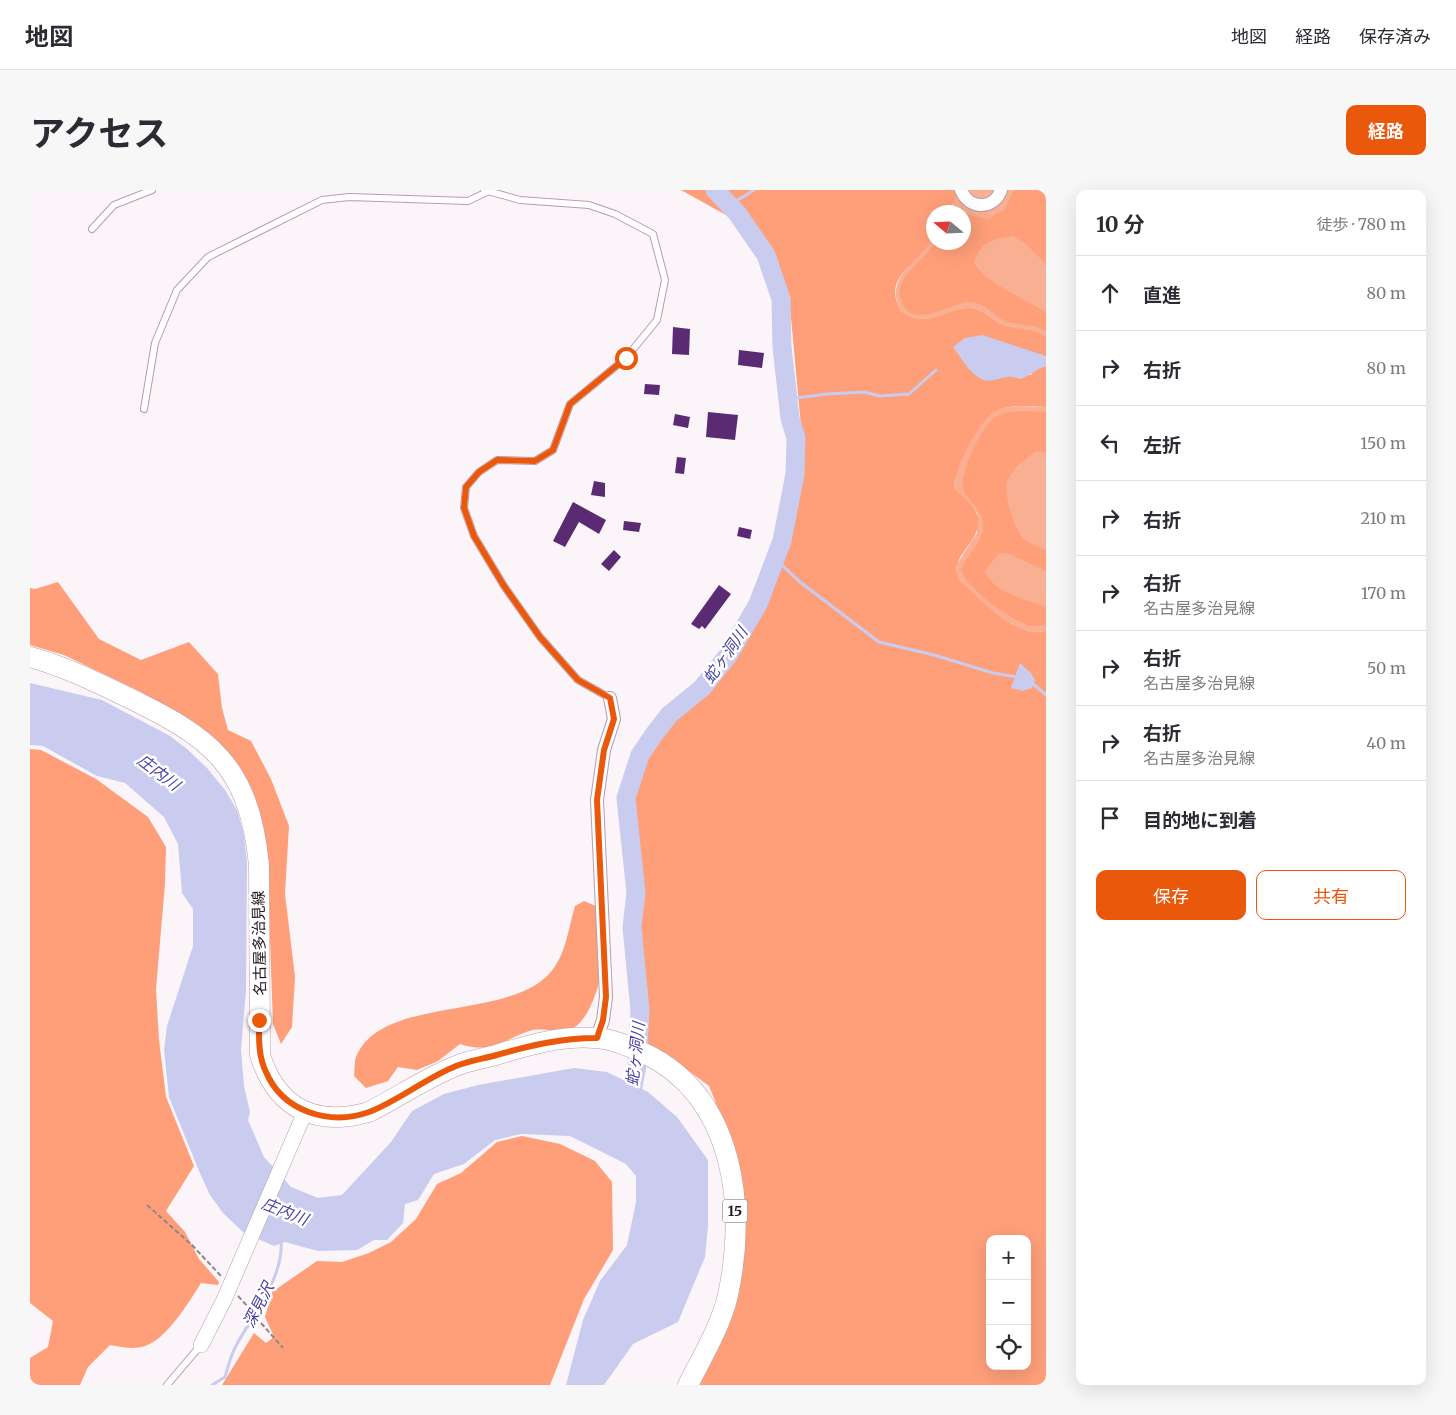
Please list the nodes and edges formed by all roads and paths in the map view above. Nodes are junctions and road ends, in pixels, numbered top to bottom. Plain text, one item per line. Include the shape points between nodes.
1 (152, 190) edge
2 (961, 190) edge
3 (1001, 190) edge
4 (485, 191) edge
5 (92, 229) dead end
6 (144, 409) dead end
7 (30, 657) edge
8 (610, 698) joint
9 (597, 1038) junction
10 (305, 1112) junction
11 (147, 1205) dead end
12 (227, 1280) junction
13 (238, 1296) dead end
14 (250, 1309) dead end
15 (262, 1323) dead end
16 (200, 1345) joint
17 (283, 1348) dead end
18 (167, 1385) edge
19 (688, 1385) edge

1 - 5 lane via 114,204
2 - 3 street via 965,199 987,206 998,198
4 - 6 lane via 468,201 349,197 322,200 208,257 177,290 155,343
4 - 8 lane via 520,200 589,205 615,214 653,234 665,280 657,320 626,358 570,404 553,450 535,461 497,460 479,472 466,487 464,508 474,536 504,586 540,637 578,680
7 - 10 main road, 名古屋多治見線 / 15 via 111,689 182,725 203,740 234,777 245,798 256,837 260,1055 277,1091
8 - 9 street via 614,719 604,750 597,800 606,997
9 - 10 main road, 名古屋多治見線 / 15 via 537,1043 457,1066 356,1116 333,1117
9 - 19 main road, 名古屋多治見線 / 15 via 630,1046 673,1069 703,1104 718,1128 727,1154 734,1185 736,1220 728,1297
10 - 12 street
11 - 12 path
12 - 16 street
13 - 14 path
15 - 17 path
16 - 18 lane

